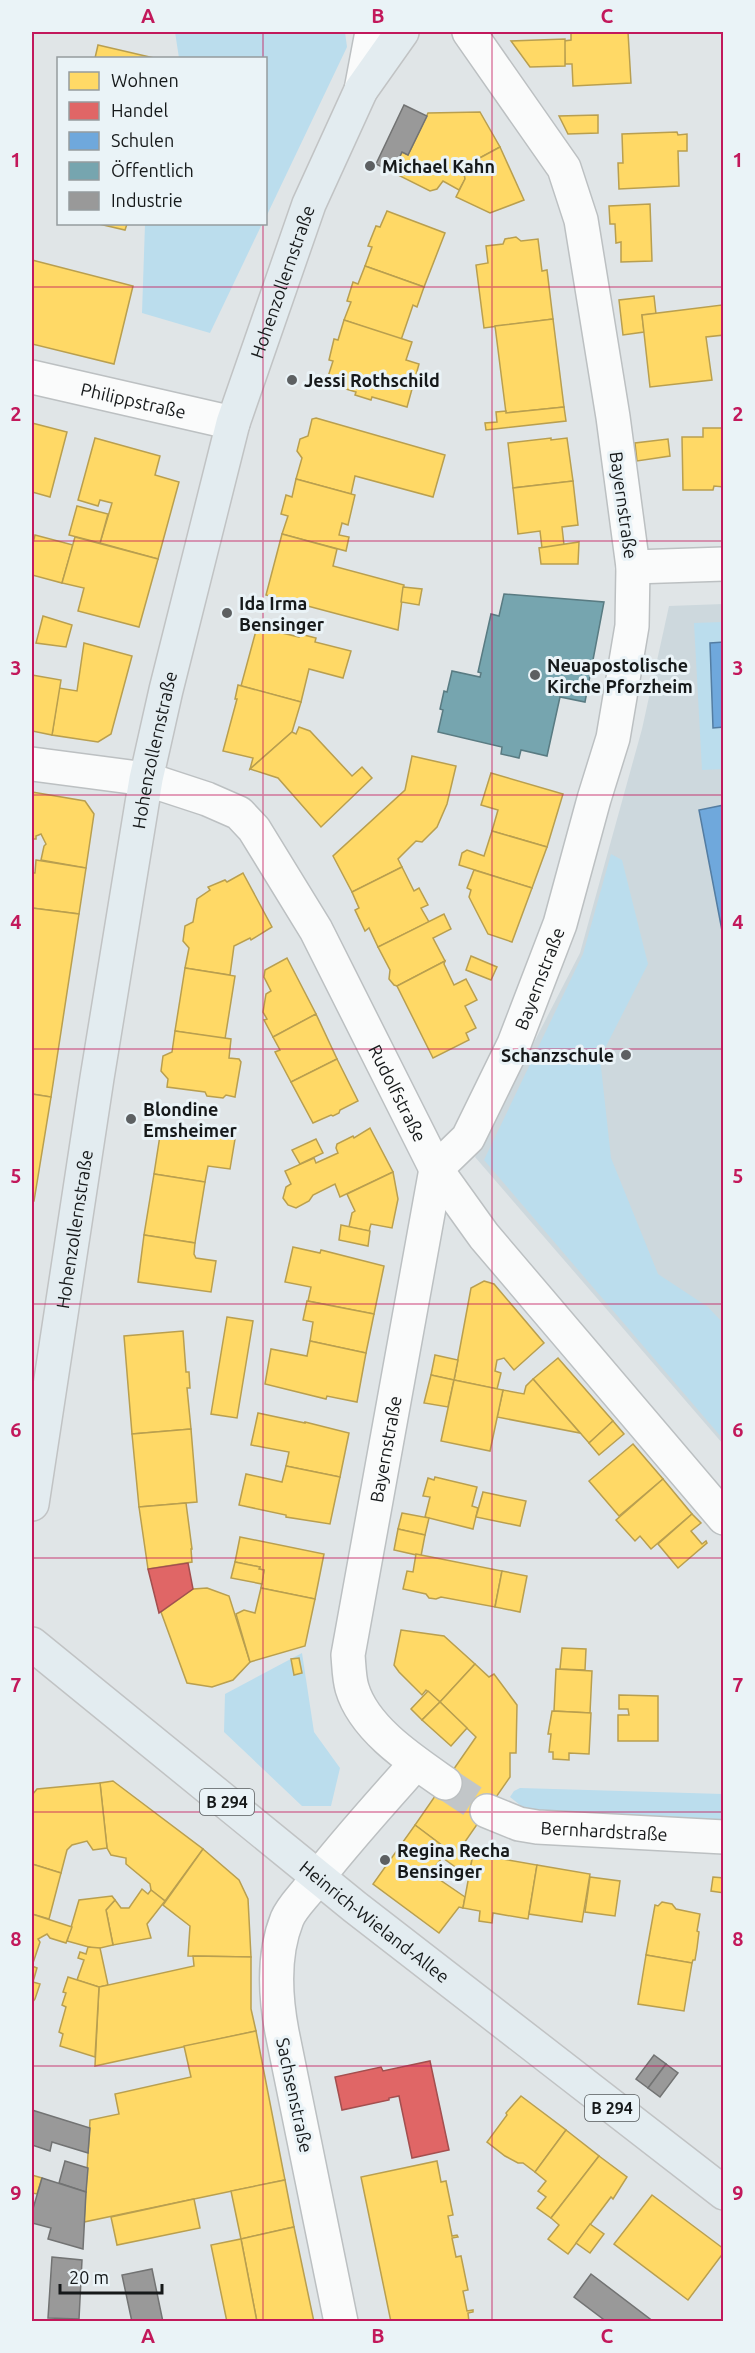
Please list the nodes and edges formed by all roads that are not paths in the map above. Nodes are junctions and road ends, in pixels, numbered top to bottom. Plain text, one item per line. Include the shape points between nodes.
1 (372, 32) edge
2 (402, 32) edge
3 (468, 32) edge
4 (361, 90) junction
5 (32, 377) edge
6 (233, 423) junction
7 (723, 564) edge
8 (633, 567) junction
9 (32, 764) edge
10 (146, 779) junction
11 (436, 1169) junction
12 (32, 1504) edge
13 (723, 1518) edge
14 (32, 1644) edge
15 (416, 1763) junction
16 (445, 1783) tunnel mouth
17 (487, 1810) tunnel mouth
18 (723, 1837) edge
19 (318, 1876) junction
20 (723, 2193) edge
21 (341, 2322) edge

1 - 4 street
2 - 4 main road, Hohenzollernstraße
3 - 8 street, Bayernstraße via 564,168 581,220
4 - 6 main road, Hohenzollernstraße via 309,204
5 - 6 street, Philippstraße
6 - 10 main road, Hohenzollernstraße
7 - 8 street
8 - 11 street, Bayernstraße via 632,627 613,738 560,924 514,1044 468,1138
9 - 10 street, Rudolfstraße
10 - 11 street, Rudolfstraße via 239,813 254,829 316,930
10 - 12 main road, Hohenzollernstraße
11 - 13 street, Rudolfstraße via 484,1236
11 - 15 street, Bayernstraße via 348,1655 352,1688 369,1722
14 - 19 main road, Heinrich-Wieland-Allee / B 294
15 - 16 street
15 - 19 street
17 - 18 street, Bernhardstraße via 537,1827
19 - 20 main road, Heinrich-Wieland-Allee / B 294
19 - 21 street, Sachsenstraße via 288,1916 282,1933 278,2008

